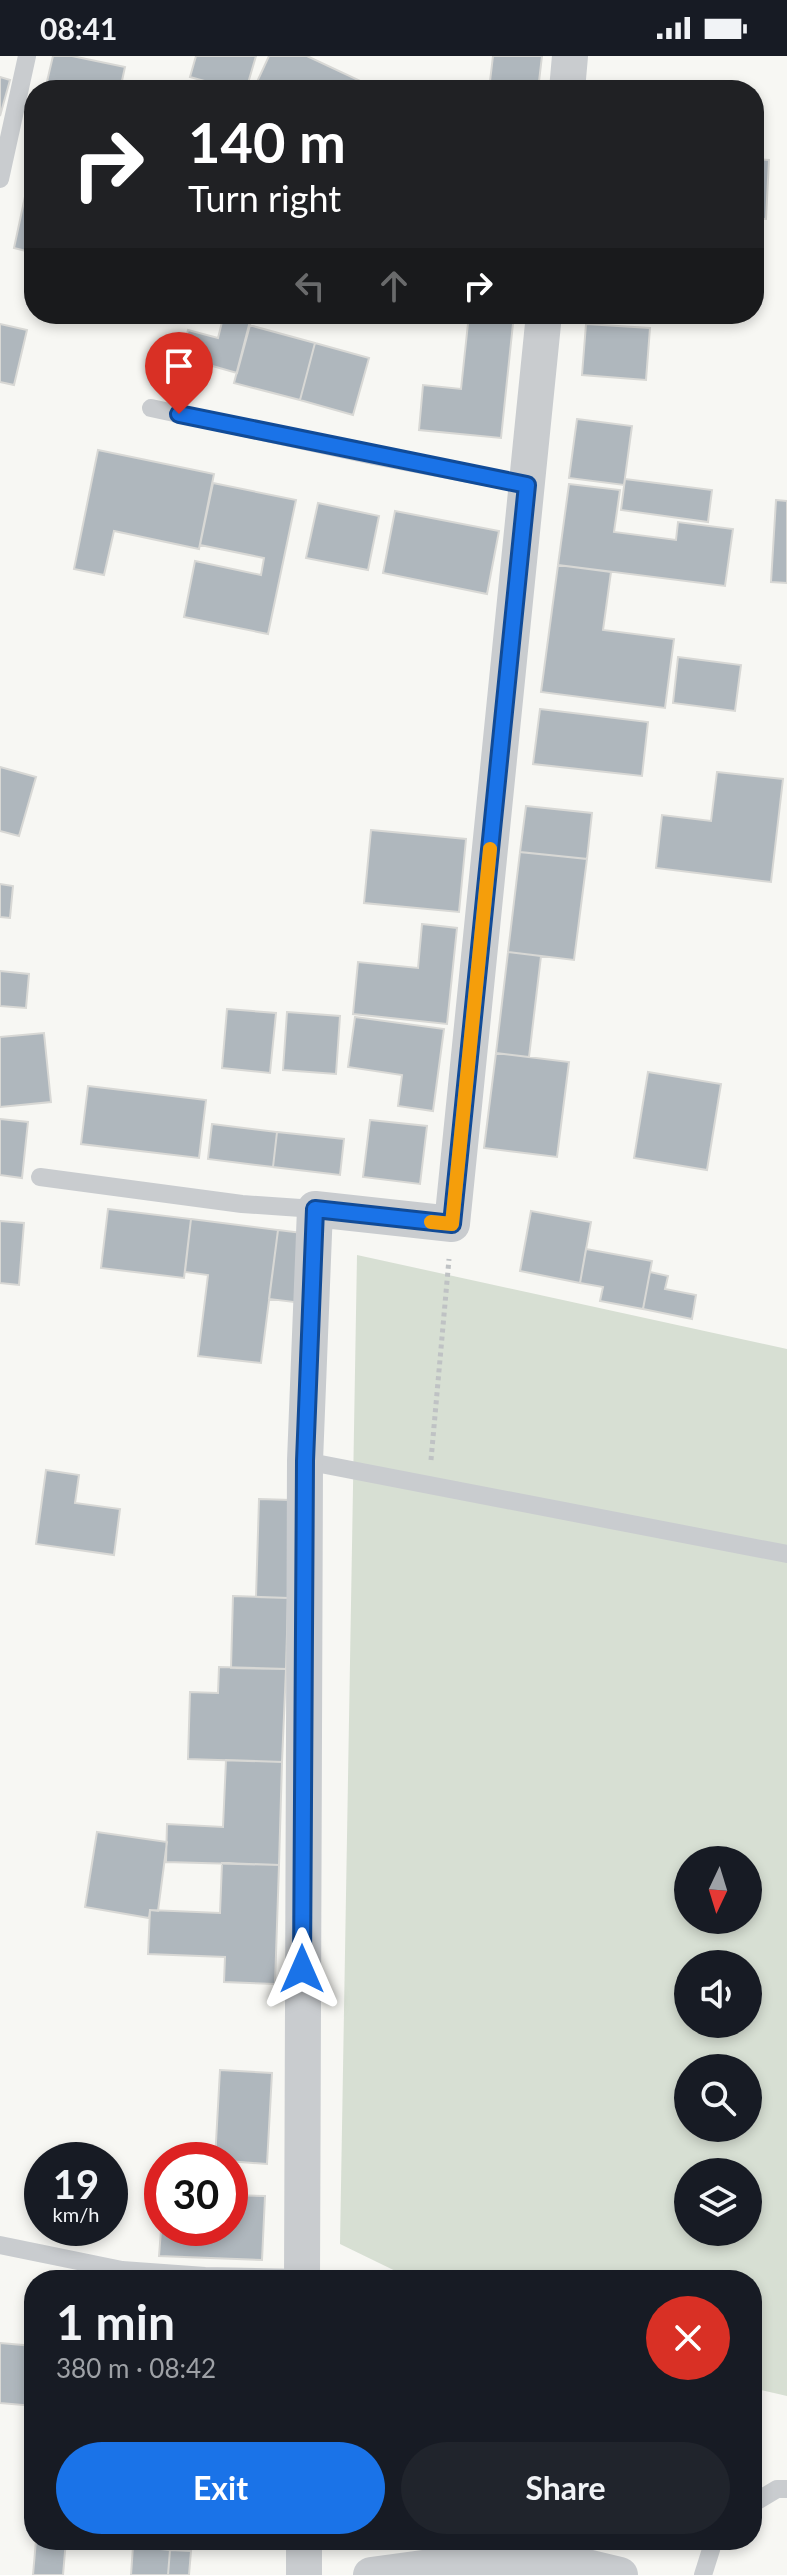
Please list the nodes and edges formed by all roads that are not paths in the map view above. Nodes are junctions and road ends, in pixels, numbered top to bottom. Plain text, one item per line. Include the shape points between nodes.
1 (27, 56) edge
2 (570, 56) edge
3 (568, 80) edge
4 (0, 179) edge
5 (543, 324) edge
6 (151, 408) dead end
7 (527, 485) junction
8 (40, 1177) dead end
9 (315, 1209) junction
10 (305, 1461) junction
11 (787, 1554) edge
12 (0, 2245) edge
13 (122, 2270) edge
14 (302, 2270) edge
15 (787, 2489) edge
16 (762, 2498) edge
17 (304, 2550) edge
18 (711, 2550) edge
19 (304, 2575) edge
20 (371, 2575) edge
21 (620, 2575) edge
22 (703, 2575) edge

1 - 4 lane
2 - 3 street
5 - 7 street
6 - 7 lane
7 - 9 street via 452,1224
8 - 9 lane
9 - 10 street
10 - 11 lane
10 - 14 street
12 - 13 lane
15 - 16 lane
17 - 19 street
18 - 22 lane
20 - 21 street via 545,2557

